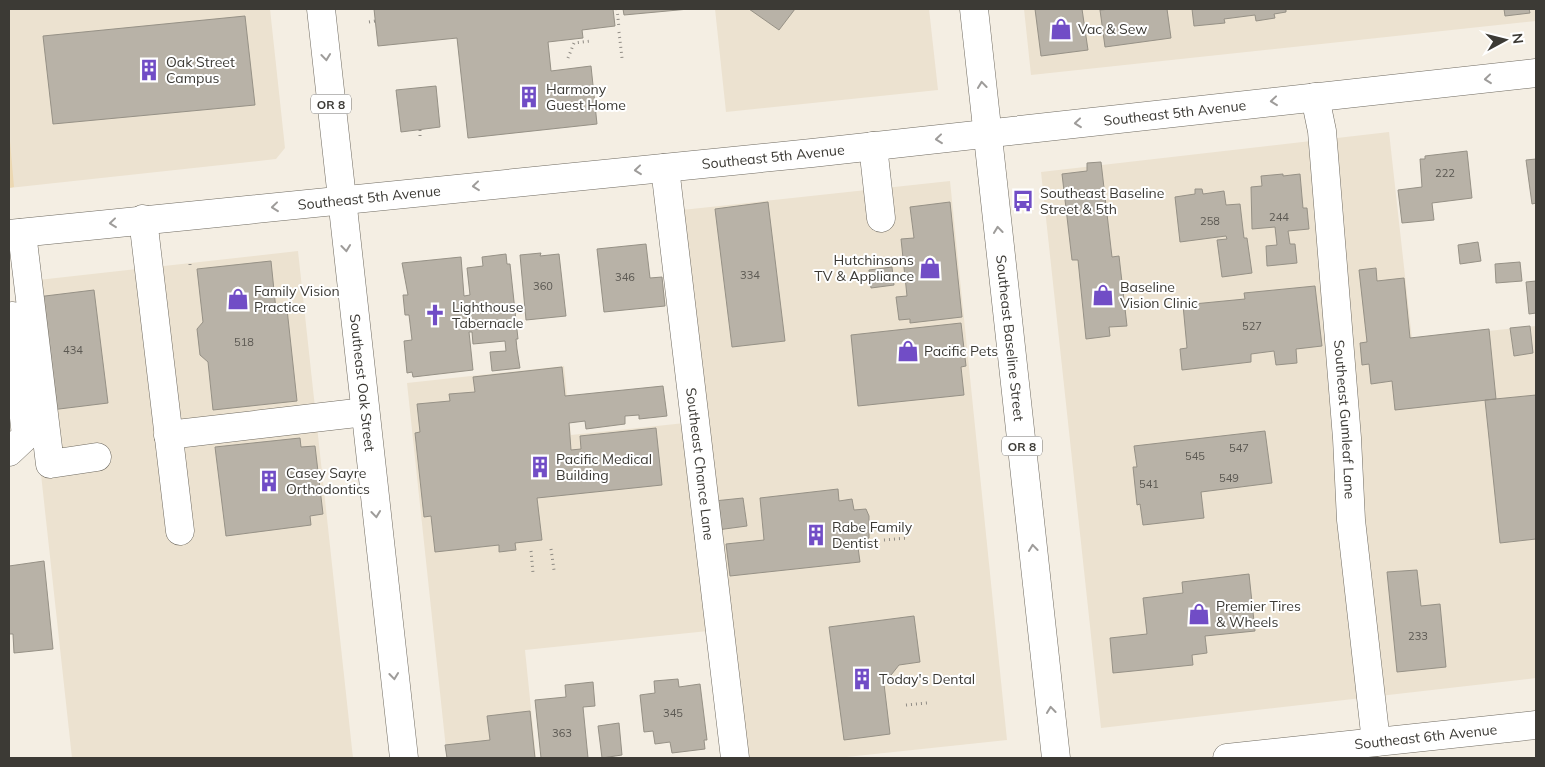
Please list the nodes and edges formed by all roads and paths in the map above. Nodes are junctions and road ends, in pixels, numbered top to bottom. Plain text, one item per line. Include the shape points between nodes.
1 (321, 9) edge
2 (617, 9) edge
3 (974, 9) edge
4 (369, 22) dead end
5 (375, 22) dead end
6 (592, 41) dead end
7 (568, 58) dead end
8 (622, 58) dead end
9 (1536, 74) edge
10 (1315, 97) junction
11 (420, 130) dead end
12 (988, 133) junction
13 (420, 136) dead end
14 (873, 146) junction
15 (665, 168) junction
16 (341, 200) junction
17 (881, 218) dead end
18 (143, 219) junction
19 (15, 233) edge
20 (9, 277) edge
21 (365, 412) junction
22 (168, 435) junction
23 (9, 452) edge
24 (97, 457) dead end
25 (180, 531) dead end
26 (907, 538) dead end
27 (884, 540) dead end
28 (551, 549) dead end
29 (530, 551) dead end
30 (554, 570) dead end
31 (533, 573) dead end
32 (926, 703) dead end
33 (906, 705) dead end
34 (1536, 725) edge
35 (1376, 742) junction
36 (1335, 753) edge
37 (404, 758) edge
38 (734, 758) edge
39 (1056, 758) edge
40 (1227, 758) edge

1 -> 16 main road, Southeast Oak Street / OR 8
2 - 8 path
12 -> 3 main road, Southeast Baseline Street / OR 8
4 - 5 path
6 - 7 path via 573,41
9 -> 10 main road, Southeast 5th Avenue
10 -> 12 main road, Southeast 5th Avenue
10 - 35 main road, Southeast Gumleaf Lane via 1322,131 1351,520
11 - 13 path
12 -> 14 main road, Southeast 5th Avenue
39 -> 12 main road, Southeast Baseline Street / OR 8
14 - 15 main road, Southeast 5th Avenue
14 - 17 main road
15 -> 16 main road, Southeast 5th Avenue
15 - 38 main road, Southeast Chance Lane
16 -> 18 main road, Southeast 5th Avenue
16 -> 21 main road, Southeast Oak Street / OR 8
18 -> 19 main road, Southeast 5th Avenue
18 - 22 main road
19 - 24 main road via 50,464
20 - 23 main road via 26,436
21 - 22 main road
21 -> 37 main road, Southeast Oak Street / OR 8
22 - 25 main road
26 - 27 path
28 - 30 path
29 - 31 path
32 - 33 path
34 - 35 main road, Southeast 6th Avenue
35 - 36 main road, Southeast 6th Avenue
36 - 40 main road, Southeast 6th Avenue

